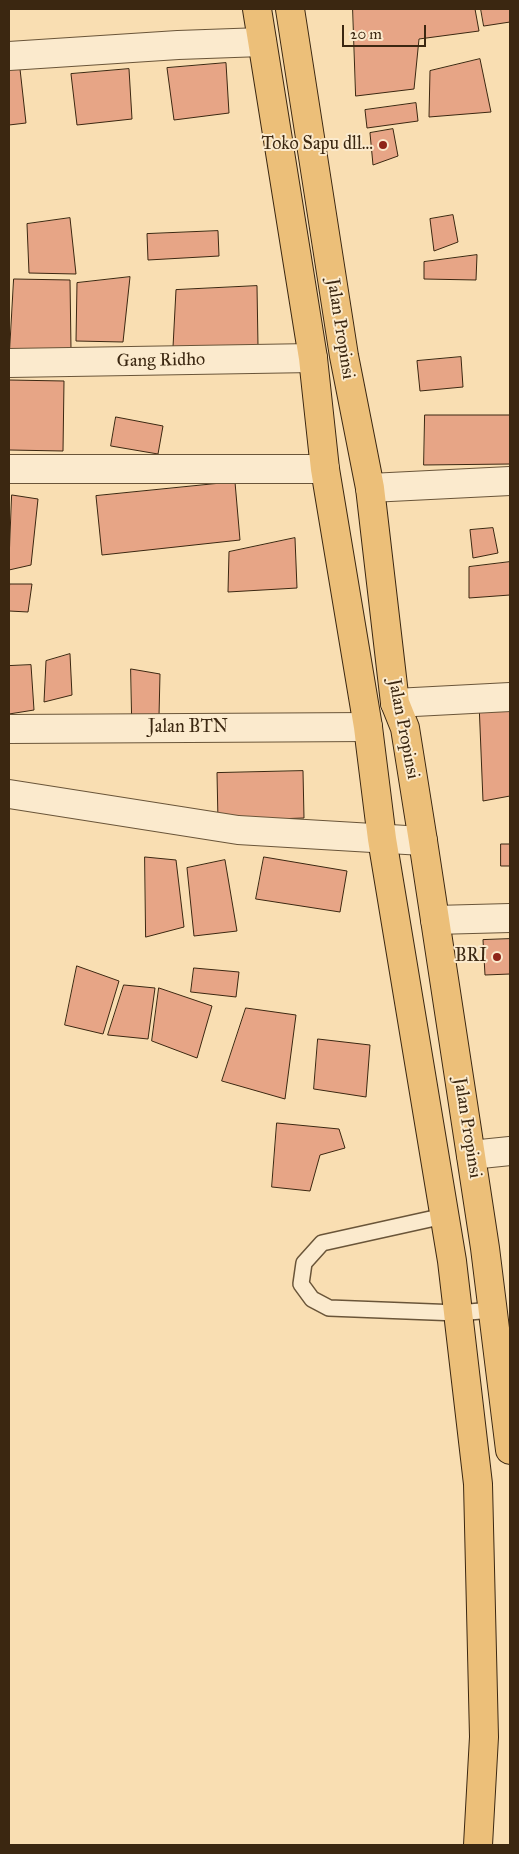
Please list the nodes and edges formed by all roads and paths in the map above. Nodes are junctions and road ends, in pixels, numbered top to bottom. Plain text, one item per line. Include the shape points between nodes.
1 (257, 9) edge
2 (290, 9) edge
3 (262, 42) junction
4 (9, 56) edge
5 (313, 358) junction
6 (9, 363) edge
7 (9, 469) edge
8 (325, 469) junction
9 (510, 481) edge
10 (370, 488) junction
11 (510, 696) edge
12 (395, 703) junction
13 (368, 727) junction
14 (9, 729) edge
15 (9, 794) edge
16 (382, 839) junction
17 (423, 841) junction
18 (510, 918) edge
19 (435, 920) junction
20 (510, 1151) edge
21 (470, 1155) junction
22 (444, 1216) junction
23 (492, 1310) junction
24 (458, 1313) junction
25 (510, 1450) edge
26 (478, 1845) edge

1 - 3 highway
2 - 10 highway, Jalan Propinsi via 344,356
3 - 4 street
3 - 5 highway
5 - 6 street, Gang Ridho
5 - 8 highway
7 - 8 street
8 - 13 highway
9 - 10 street
10 - 12 highway, Jalan Propinsi
11 - 12 street
12 - 17 highway, Jalan Propinsi via 405,728
13 - 14 street, Jalan BTN
13 - 16 highway
15 - 16 street via 238,830
16 - 17 street
16 - 22 highway
17 - 19 highway, Jalan Propinsi
18 - 19 street
19 - 21 highway, Jalan Propinsi
20 - 21 street
21 - 23 highway, Jalan Propinsi
22 - 24 highway
22 - 24 lane via 322,1242 304,1263 301,1284 312,1299 329,1308
23 - 24 lane
23 - 25 highway, Jalan Propinsi
24 - 26 highway via 478,1484 484,1737

